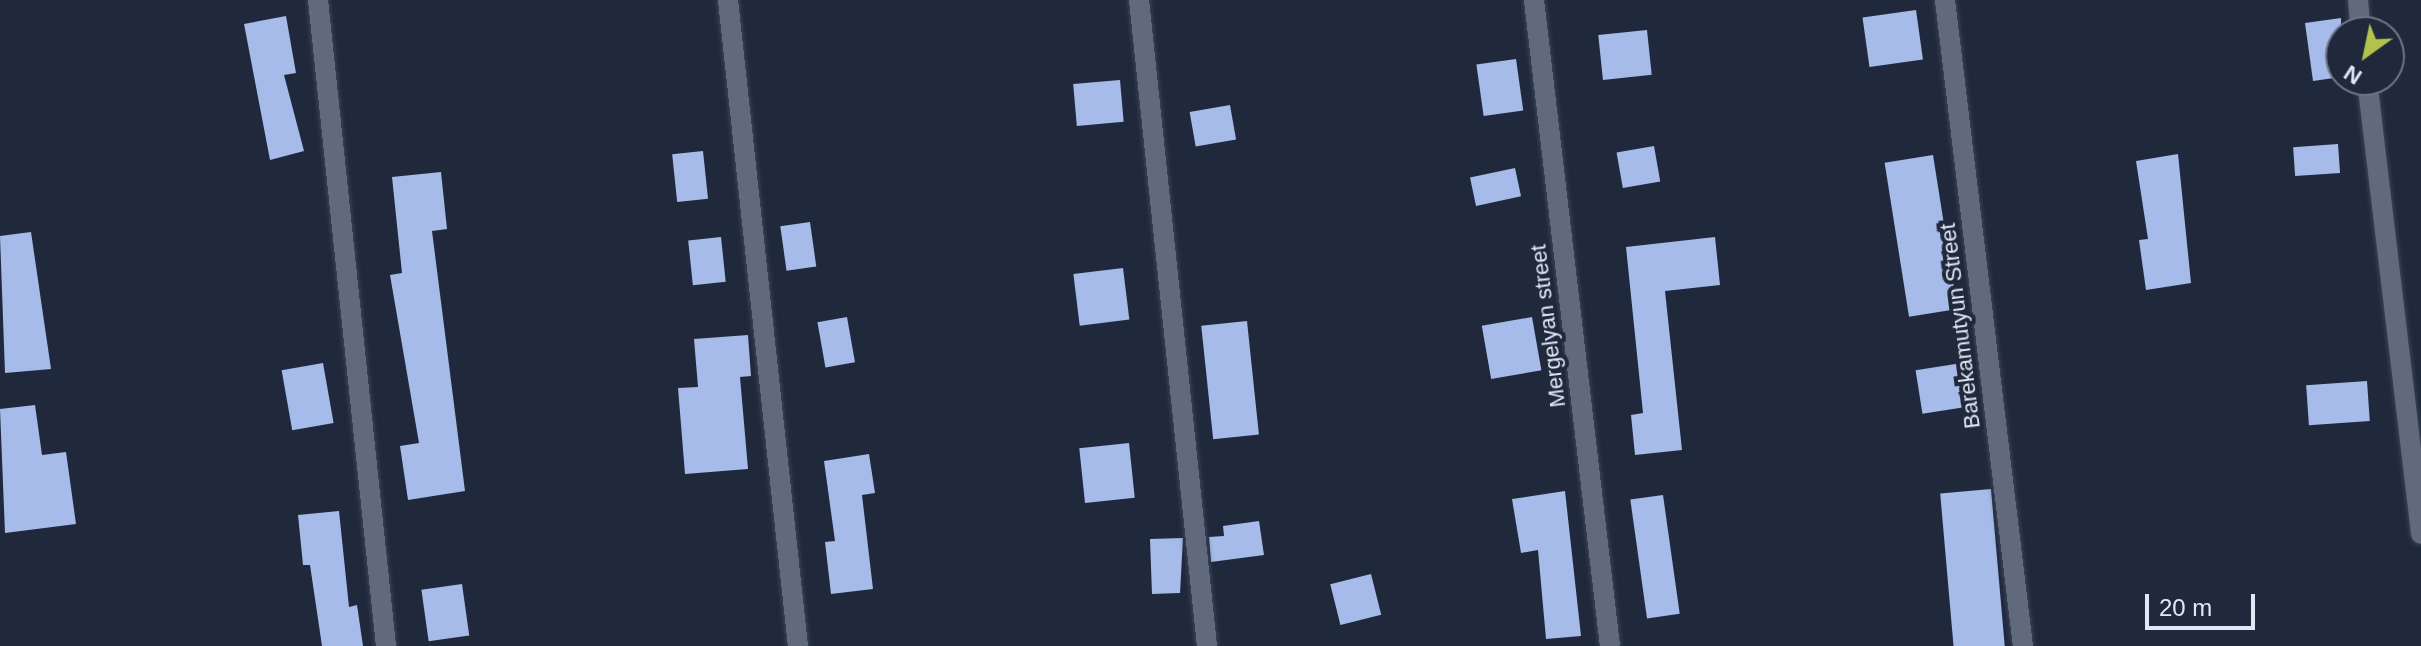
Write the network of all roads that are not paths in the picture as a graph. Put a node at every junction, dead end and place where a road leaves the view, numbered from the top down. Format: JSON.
{"nodes":[{"id":1,"x":318,"y":0,"type":"edge"},
{"id":2,"x":728,"y":0,"type":"edge"},
{"id":3,"x":1139,"y":0,"type":"edge"},
{"id":4,"x":1534,"y":0,"type":"edge"},
{"id":5,"x":1945,"y":0,"type":"edge"},
{"id":6,"x":2369,"y":96,"type":"edge"},
{"id":7,"x":2421,"y":534,"type":"edge"},
{"id":8,"x":386,"y":646,"type":"edge"},
{"id":9,"x":798,"y":646,"type":"edge"},
{"id":10,"x":1207,"y":646,"type":"edge"},
{"id":11,"x":1610,"y":646,"type":"edge"},
{"id":12,"x":2023,"y":646,"type":"edge"}],
"edges":[{"from":1,"to":8,"type":"street"},
{"from":2,"to":9,"type":"street"},
{"from":3,"to":10,"type":"street"},
{"from":4,"to":11,"type":"street","name":"Mergelyan street"},
{"from":5,"to":12,"type":"street","name":"Barekamutyun Street"},
{"from":6,"to":7,"type":"street"}]}
